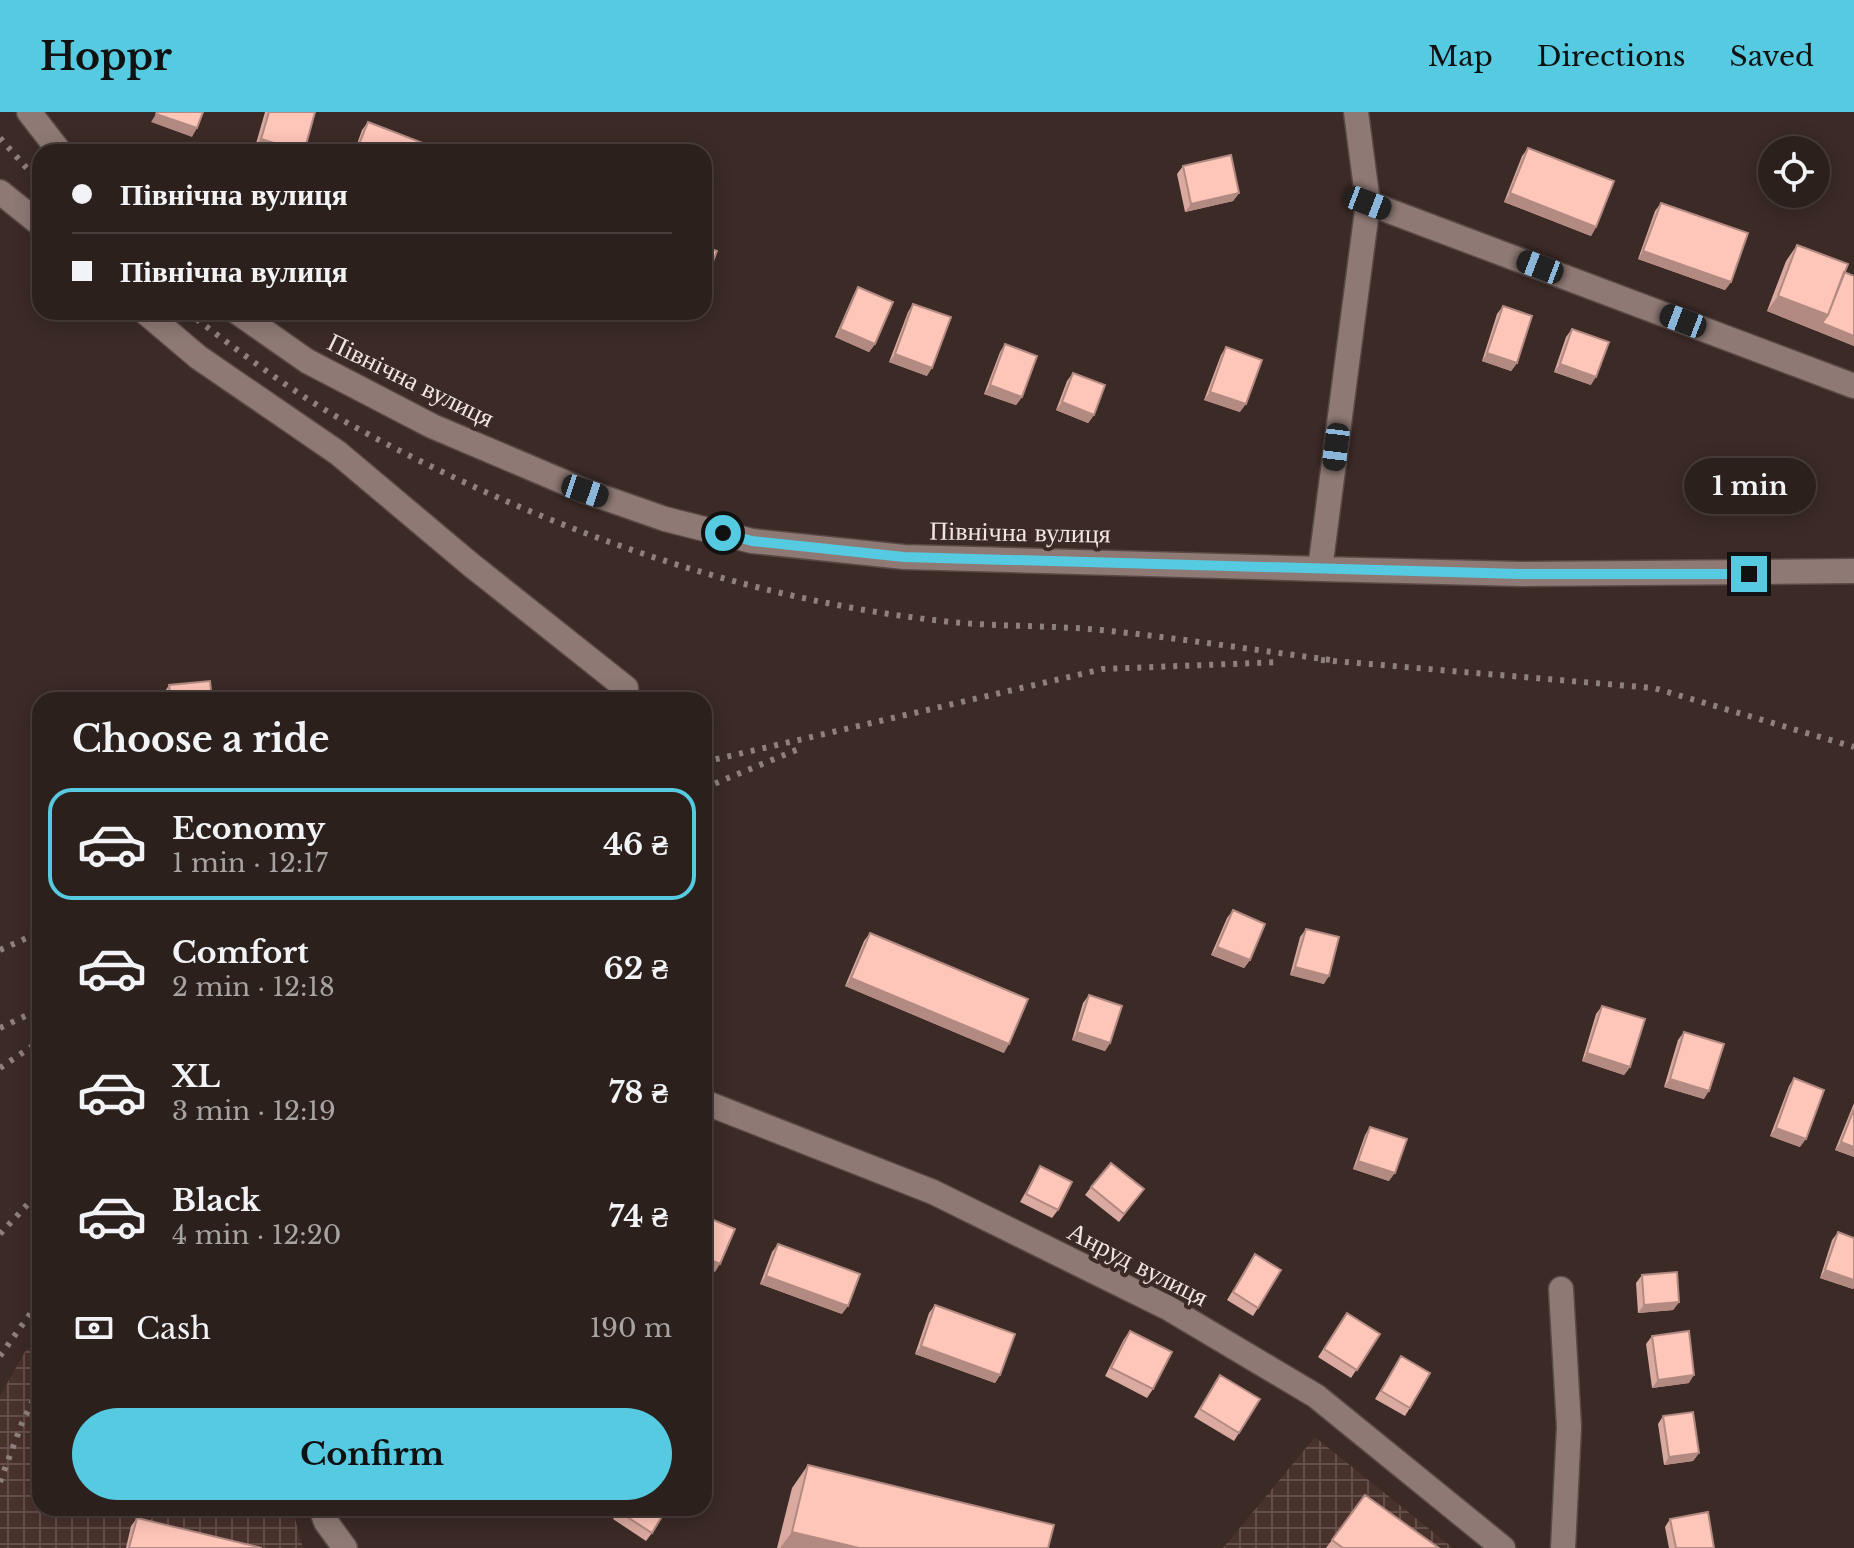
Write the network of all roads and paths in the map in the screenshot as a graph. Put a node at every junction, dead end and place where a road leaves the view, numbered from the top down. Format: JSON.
{"nodes":[{"id":1,"x":29,"y":112,"type":"edge"},
{"id":2,"x":1356,"y":112,"type":"edge"},
{"id":3,"x":54,"y":144,"type":"edge"},
{"id":4,"x":0,"y":192,"type":"edge"},
{"id":5,"x":1368,"y":203,"type":"junction"},
{"id":6,"x":32,"y":218,"type":"edge"},
{"id":7,"x":154,"y":320,"type":"edge"},
{"id":8,"x":248,"y":320,"type":"edge"},
{"id":9,"x":1854,"y":386,"type":"edge"},
{"id":10,"x":1320,"y":569,"type":"junction"},
{"id":11,"x":1854,"y":571,"type":"edge"},
{"id":12,"x":626,"y":688,"type":"dead end"},
{"id":13,"x":712,"y":1105,"type":"edge"},
{"id":14,"x":1561,"y":1289,"type":"dead end"},
{"id":15,"x":324,"y":1516,"type":"edge"},
{"id":16,"x":345,"y":1548,"type":"edge"},
{"id":17,"x":1503,"y":1548,"type":"edge"},
{"id":18,"x":1563,"y":1548,"type":"edge"}],
"edges":[{"from":1,"to":3,"type":"street"},
{"from":2,"to":5,"type":"street"},
{"from":4,"to":6,"type":"street"},
{"from":5,"to":9,"type":"street"},
{"from":5,"to":10,"type":"street"},
{"from":7,"to":12,"type":"street"},
{"from":8,"to":10,"type":"street","name":"Північна вулиця"},
{"from":10,"to":11,"type":"street","name":"Північна вулиця"},
{"from":13,"to":17,"type":"street","name":"Анруд вулиця"},
{"from":14,"to":18,"type":"street"},
{"from":15,"to":16,"type":"street"}]}
